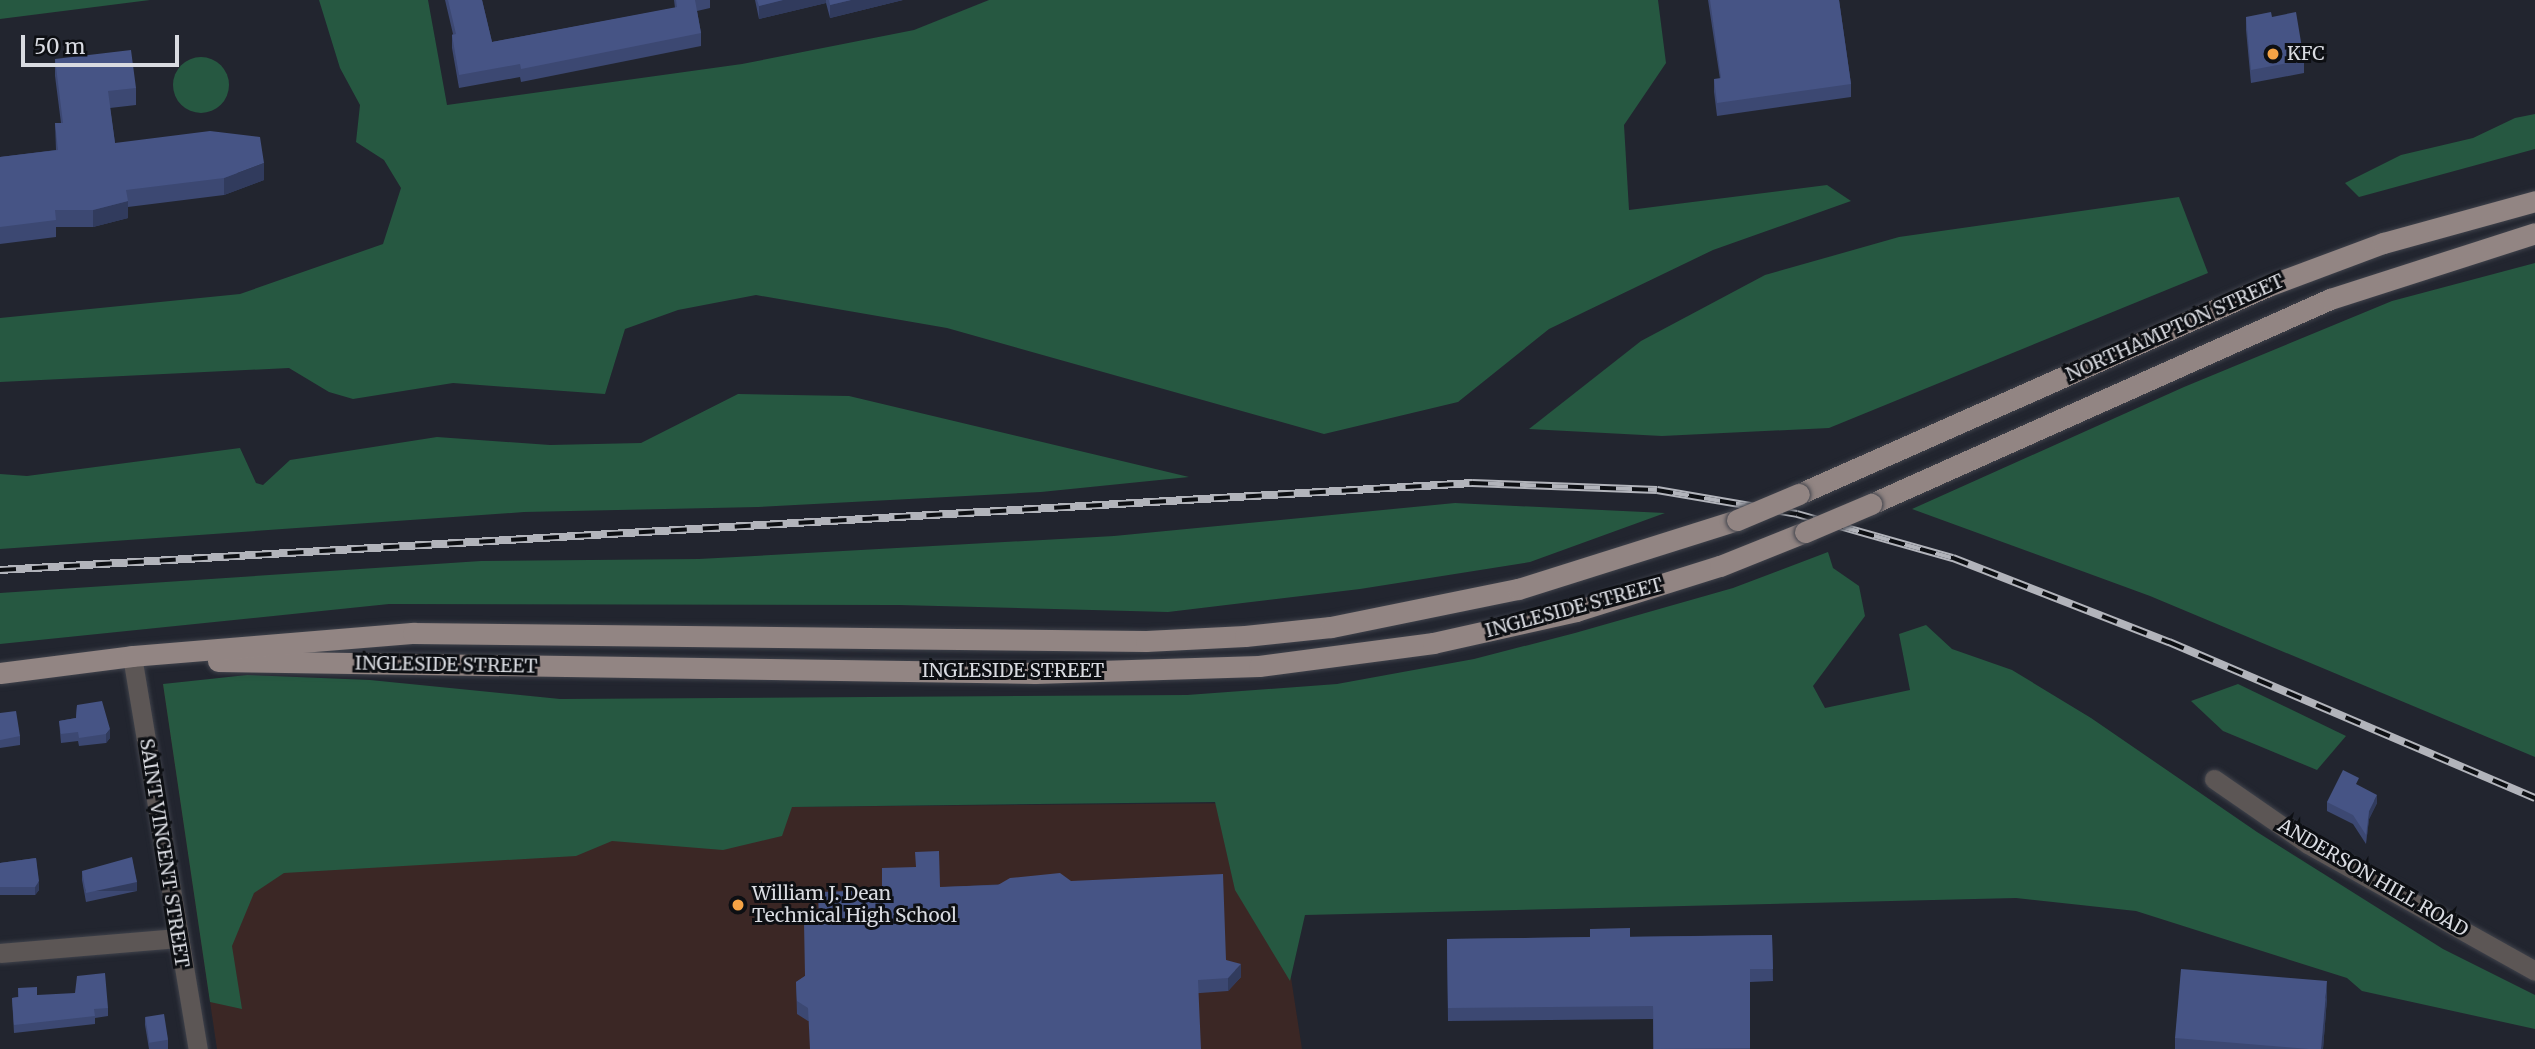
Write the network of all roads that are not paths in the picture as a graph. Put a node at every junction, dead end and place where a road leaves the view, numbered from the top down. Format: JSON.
{"nodes":[{"id":1,"x":2535,"y":201,"type":"edge"},
{"id":2,"x":2535,"y":233,"type":"edge"},
{"id":3,"x":1825,"y":483,"type":"joint"},
{"id":4,"x":1871,"y":504,"type":"joint"},
{"id":5,"x":132,"y":656,"type":"junction"},
{"id":6,"x":0,"y":673,"type":"edge"},
{"id":7,"x":2214,"y":779,"type":"dead end"},
{"id":8,"x":177,"y":938,"type":"junction"},
{"id":9,"x":0,"y":953,"type":"edge"},
{"id":10,"x":2535,"y":971,"type":"edge"},
{"id":11,"x":198,"y":1049,"type":"edge"}],
"edges":[{"from":1,"to":3,"type":"main road","name":"NORTHAMPTON STREET"},
{"from":2,"to":4,"type":"main road","name":"NORTHAMPTON STREET"},
{"from":3,"to":5,"type":"main road","name":"INGLESIDE STREET","bridge":true},
{"from":4,"to":5,"type":"main road","name":"INGLESIDE STREET","bridge":true},
{"from":5,"to":6,"type":"main road","name":"INGLESIDE STREET"},
{"from":5,"to":8,"type":"street","name":"SAINT VINCENT STREET"},
{"from":7,"to":10,"type":"street","name":"ANDERSON HILL ROAD"},
{"from":8,"to":9,"type":"street"},
{"from":8,"to":11,"type":"street","name":"SAINT VINCENT STREET"}]}
